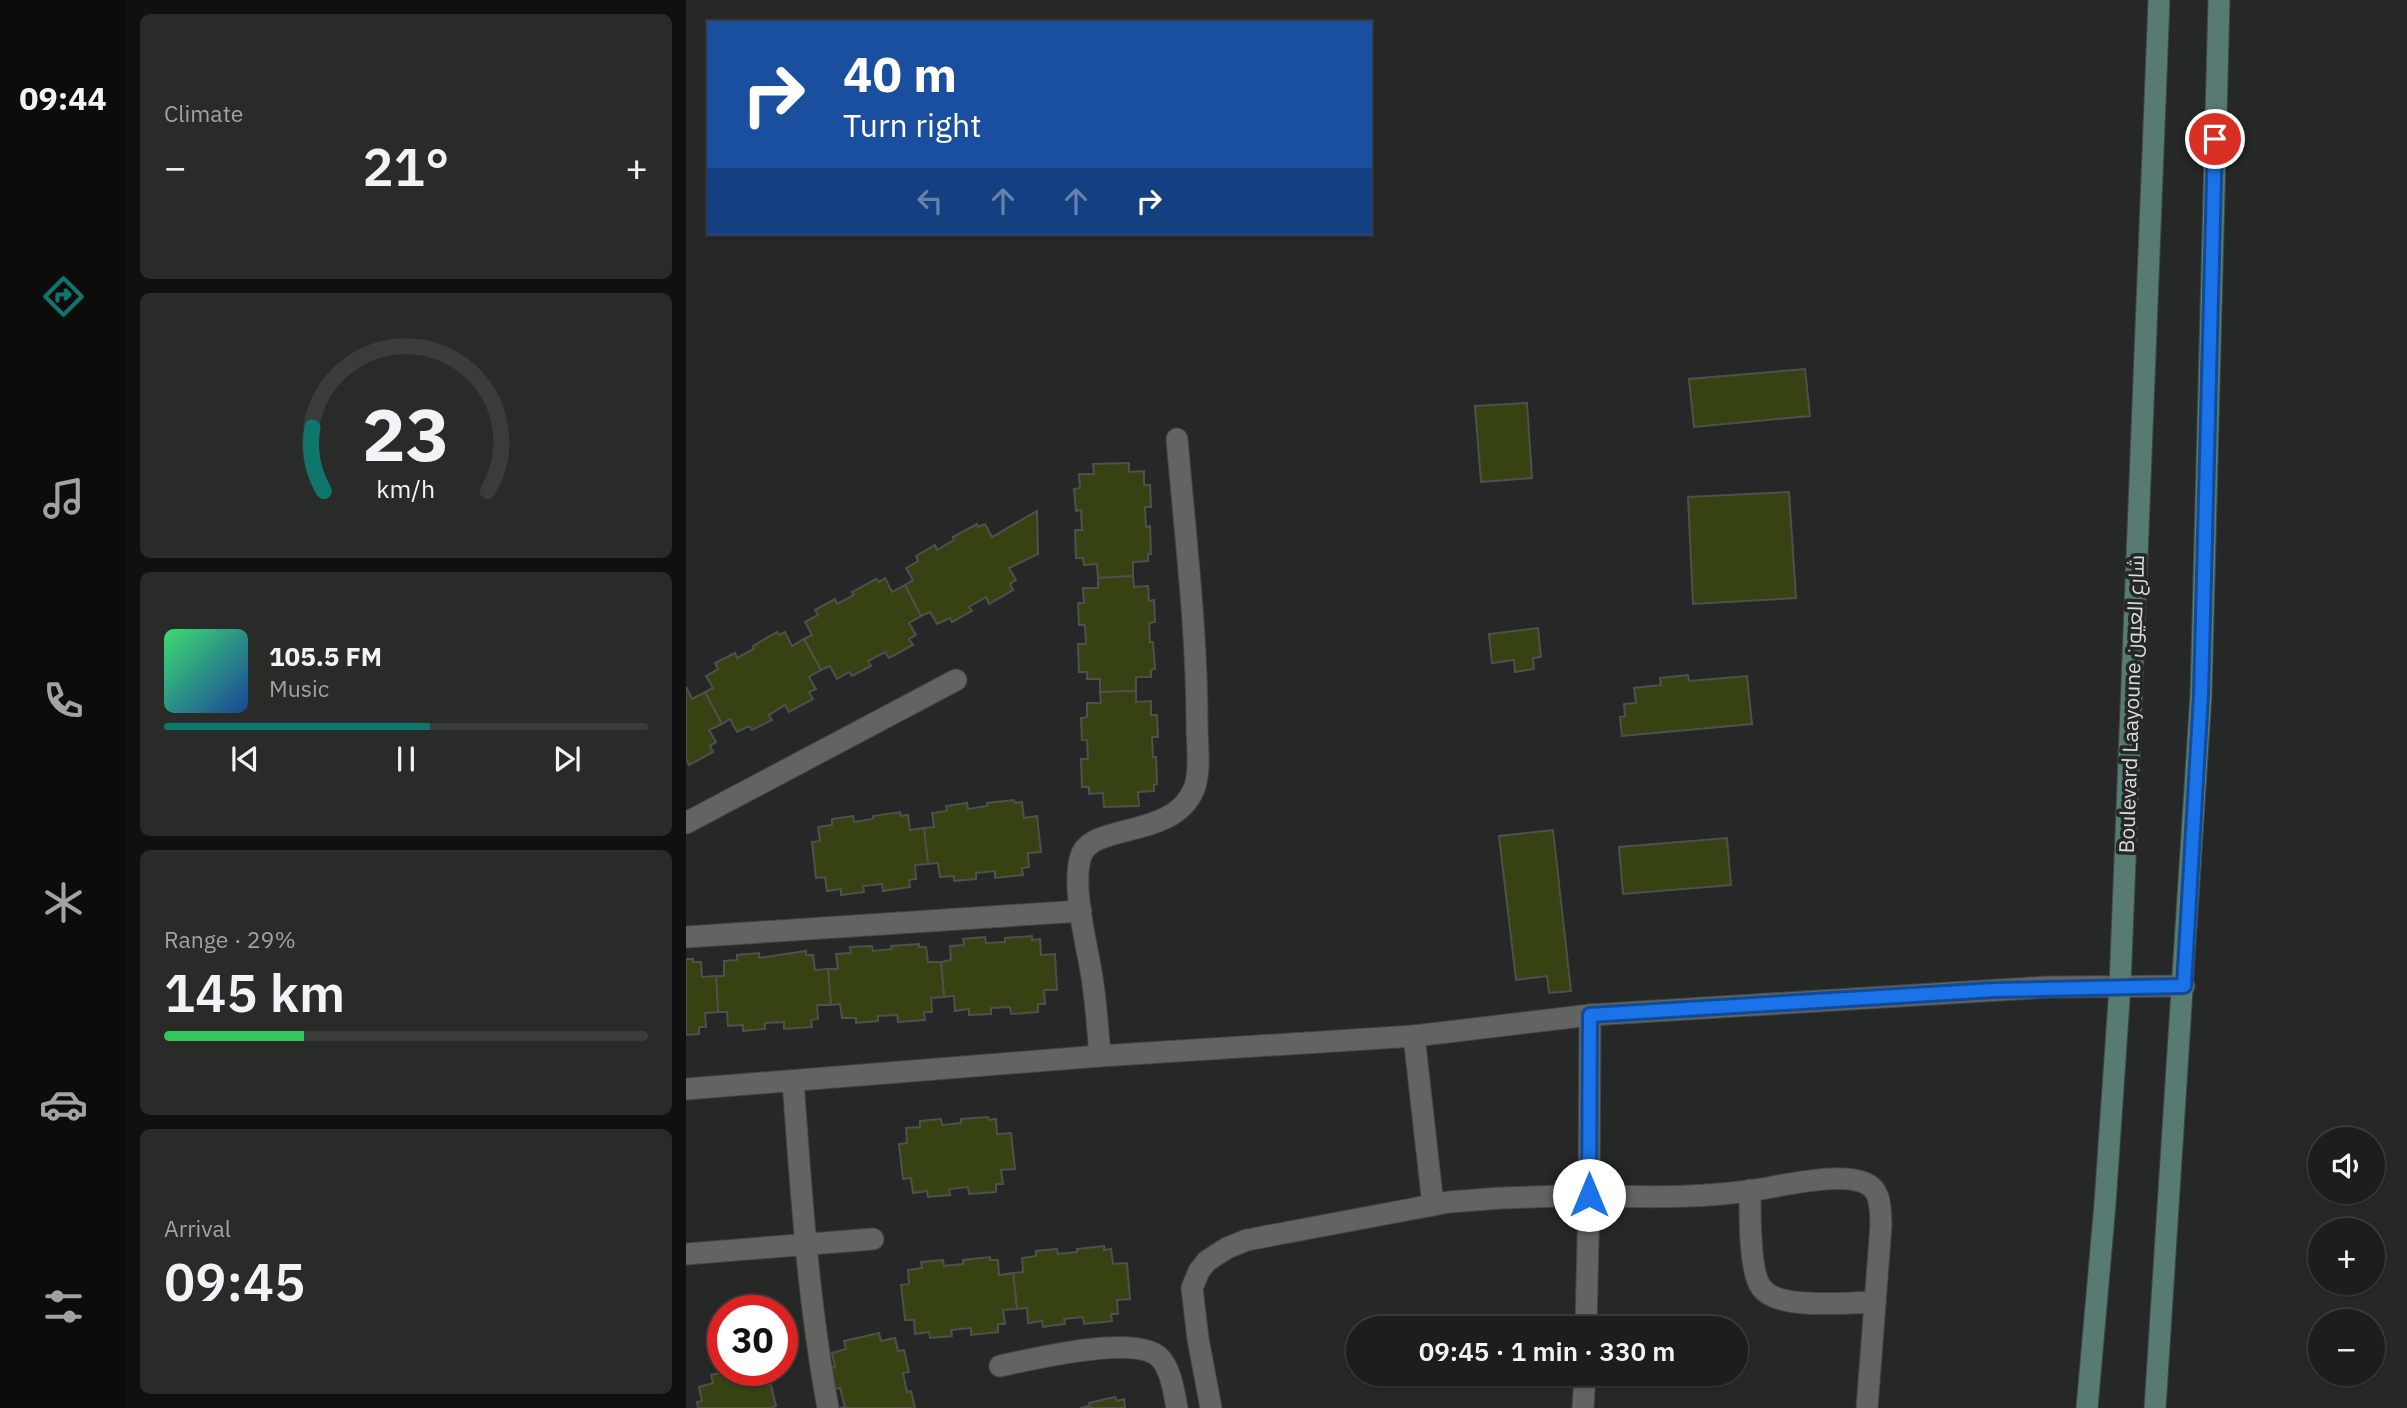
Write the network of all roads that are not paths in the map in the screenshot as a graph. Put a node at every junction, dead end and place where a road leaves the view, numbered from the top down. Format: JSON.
{"nodes":[{"id":1,"x":2159,"y":0,"type":"edge"},
{"id":2,"x":2219,"y":0,"type":"edge"},
{"id":3,"x":1177,"y":439,"type":"dead end"},
{"id":4,"x":956,"y":680,"type":"dead end"},
{"id":5,"x":686,"y":822,"type":"edge"},
{"id":6,"x":1081,"y":911,"type":"junction"},
{"id":7,"x":686,"y":937,"type":"edge"},
{"id":8,"x":2120,"y":986,"type":"junction"},
{"id":9,"x":2184,"y":986,"type":"junction"},
{"id":10,"x":1590,"y":1015,"type":"junction"},
{"id":11,"x":1414,"y":1036,"type":"junction"},
{"id":12,"x":1100,"y":1056,"type":"junction"},
{"id":13,"x":793,"y":1081,"type":"junction"},
{"id":14,"x":686,"y":1089,"type":"edge"},
{"id":15,"x":1750,"y":1191,"type":"junction"},
{"id":16,"x":1589,"y":1195,"type":"junction"},
{"id":17,"x":1433,"y":1205,"type":"junction"},
{"id":18,"x":873,"y":1239,"type":"dead end"},
{"id":19,"x":805,"y":1245,"type":"junction"},
{"id":20,"x":686,"y":1254,"type":"edge"},
{"id":21,"x":1875,"y":1301,"type":"junction"},
{"id":22,"x":1586,"y":1316,"type":"edge"},
{"id":23,"x":1000,"y":1366,"type":"dead end"},
{"id":24,"x":1584,"y":1386,"type":"edge"},
{"id":25,"x":828,"y":1408,"type":"edge"},
{"id":26,"x":1177,"y":1408,"type":"edge"},
{"id":27,"x":1211,"y":1408,"type":"edge"},
{"id":28,"x":1583,"y":1408,"type":"edge"},
{"id":29,"x":1867,"y":1408,"type":"edge"},
{"id":30,"x":2087,"y":1408,"type":"edge"},
{"id":31,"x":2155,"y":1408,"type":"edge"}],
"edges":[{"from":1,"to":8,"type":"street","name":"Boulevard Laayoune شارع العيون"},
{"from":2,"to":9,"type":"street"},
{"from":3,"to":6,"type":"street"},
{"from":4,"to":5,"type":"street"},
{"from":6,"to":7,"type":"street"},
{"from":6,"to":12,"type":"street"},
{"from":8,"to":9,"type":"street"},
{"from":8,"to":10,"type":"street"},
{"from":8,"to":30,"type":"street","name":"Boulevard Laayoune شارع العيون"},
{"from":9,"to":31,"type":"street"},
{"from":10,"to":11,"type":"street"},
{"from":10,"to":16,"type":"street"},
{"from":11,"to":12,"type":"street"},
{"from":11,"to":17,"type":"street"},
{"from":12,"to":13,"type":"street"},
{"from":13,"to":14,"type":"street"},
{"from":13,"to":19,"type":"street"},
{"from":15,"to":16,"type":"street"},
{"from":15,"to":21,"type":"street"},
{"from":15,"to":21,"type":"street"},
{"from":16,"to":17,"type":"street"},
{"from":16,"to":22,"type":"street"},
{"from":17,"to":27,"type":"street"},
{"from":18,"to":19,"type":"street"},
{"from":19,"to":20,"type":"street"},
{"from":19,"to":25,"type":"street"},
{"from":21,"to":29,"type":"street"},
{"from":23,"to":26,"type":"street"},
{"from":24,"to":28,"type":"street"}]}
